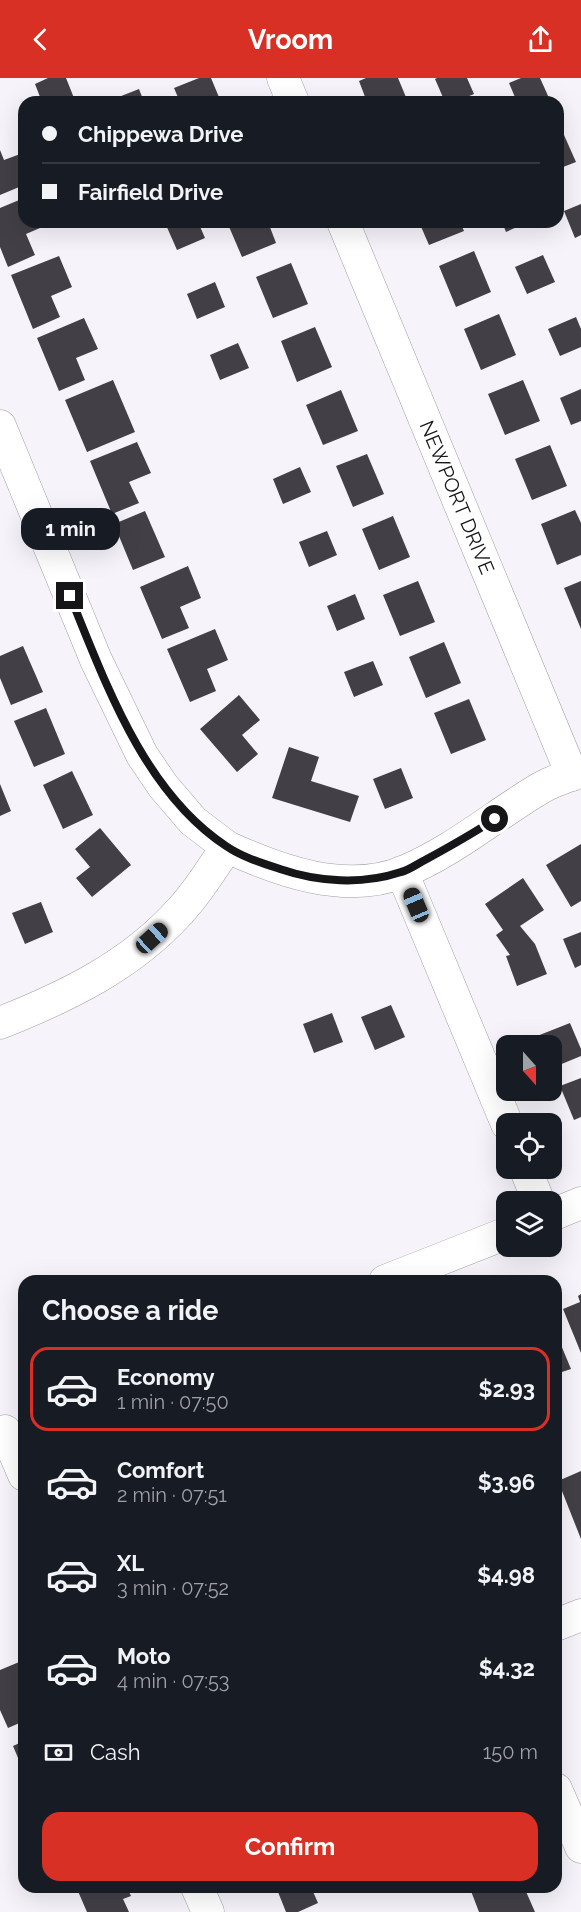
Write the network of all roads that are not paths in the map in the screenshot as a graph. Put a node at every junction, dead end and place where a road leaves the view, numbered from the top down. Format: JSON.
{"nodes":[{"id":1,"x":283,"y":78,"type":"edge"},
{"id":2,"x":290,"y":96,"type":"edge"},
{"id":3,"x":346,"y":228,"type":"edge"},
{"id":4,"x":0,"y":426,"type":"edge"},
{"id":5,"x":577,"y":773,"type":"edge"},
{"id":6,"x":227,"y":847,"type":"junction"},
{"id":7,"x":402,"y":872,"type":"junction"},
{"id":8,"x":0,"y":1023,"type":"edge"},
{"id":9,"x":502,"y":1113,"type":"edge"},
{"id":10,"x":581,"y":1203,"type":"edge"},
{"id":11,"x":562,"y":1211,"type":"edge"},
{"id":12,"x":496,"y":1237,"type":"edge"},
{"id":13,"x":400,"y":1275,"type":"edge"},
{"id":14,"x":10,"y":1429,"type":"edge"},
{"id":15,"x":18,"y":1455,"type":"edge"},
{"id":16,"x":581,"y":1615,"type":"edge"},
{"id":17,"x":562,"y":1623,"type":"edge"},
{"id":18,"x":562,"y":1803,"type":"edge"},
{"id":19,"x":581,"y":1847,"type":"edge"},
{"id":20,"x":200,"y":1893,"type":"edge"},
{"id":21,"x":208,"y":1912,"type":"edge"}],
"edges":[{"from":1,"to":2,"type":"street"},
{"from":3,"to":5,"type":"street","name":"NEWPORT DRIVE"},
{"from":4,"to":6,"type":"street"},
{"from":5,"to":7,"type":"street"},
{"from":6,"to":7,"type":"street"},
{"from":6,"to":8,"type":"street"},
{"from":7,"to":9,"type":"street"},
{"from":10,"to":11,"type":"street"},
{"from":12,"to":13,"type":"street"},
{"from":14,"to":15,"type":"street"},
{"from":16,"to":17,"type":"street"},
{"from":18,"to":19,"type":"street"},
{"from":20,"to":21,"type":"street"}]}
